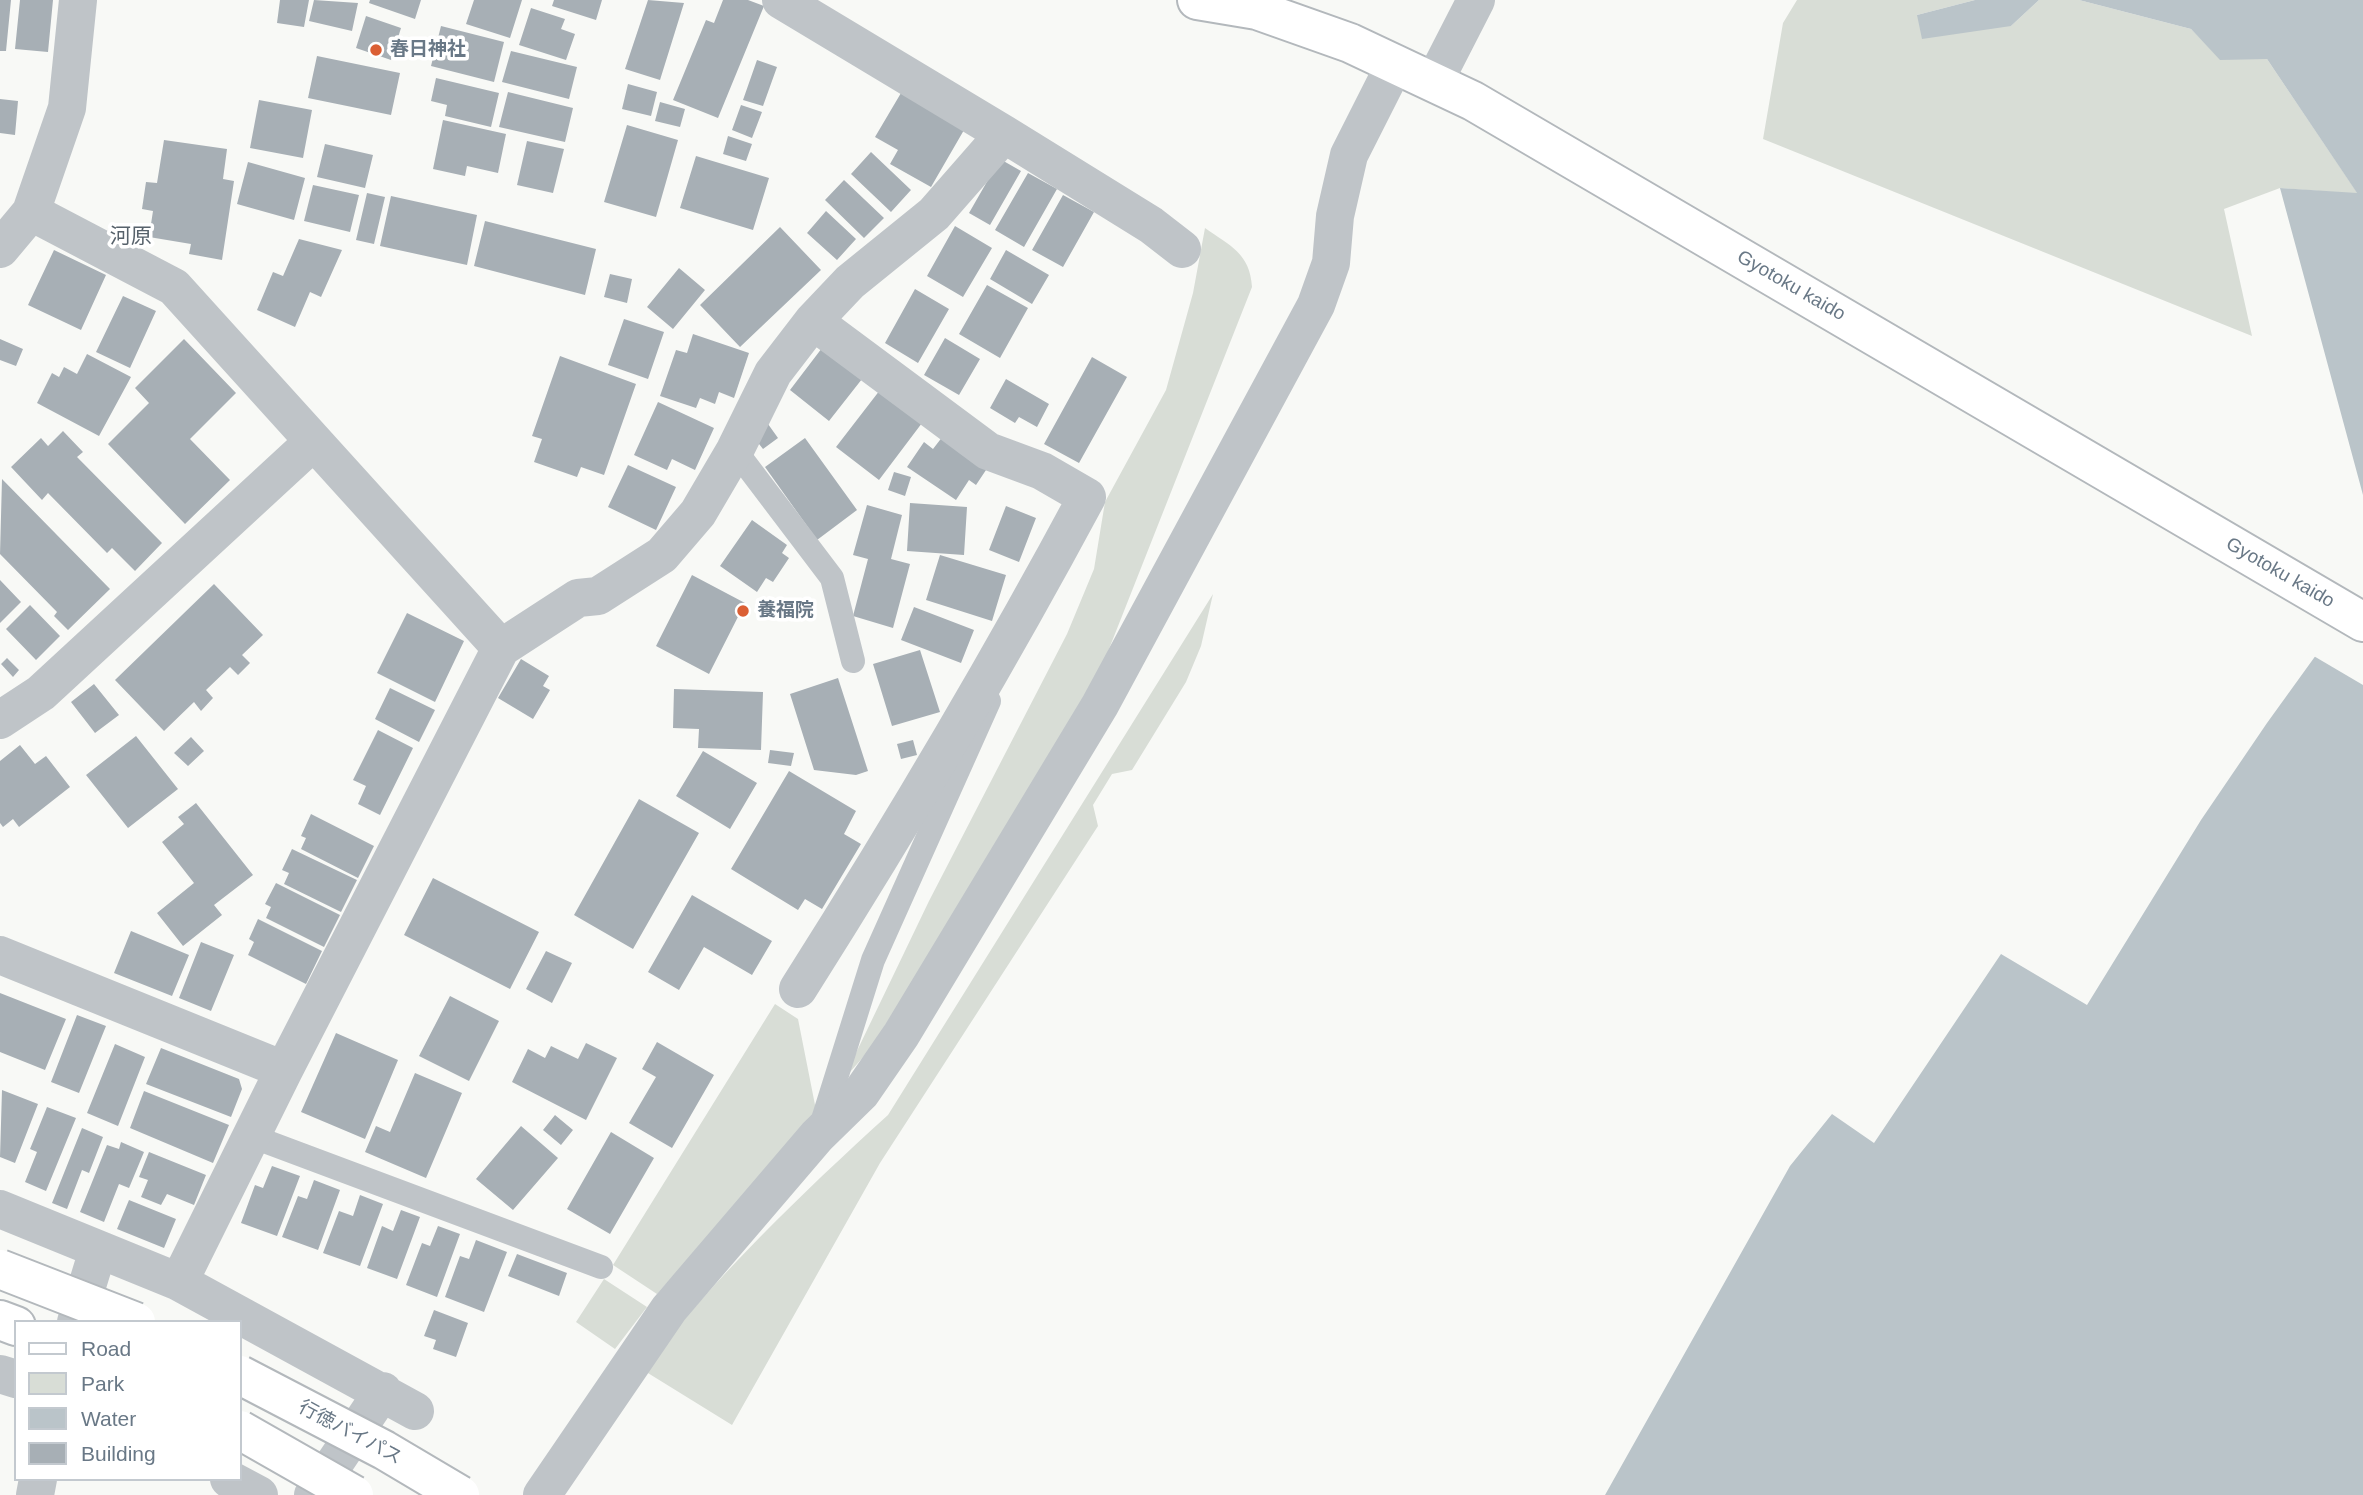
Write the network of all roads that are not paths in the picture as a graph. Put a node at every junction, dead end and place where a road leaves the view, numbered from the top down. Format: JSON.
{"nodes":[{"id":1,"x":78,"y":0,"type":"edge"},
{"id":2,"x":780,"y":0,"type":"edge"},
{"id":3,"x":1197,"y":0,"type":"edge"},
{"id":4,"x":1476,"y":0,"type":"edge"},
{"id":5,"x":1395,"y":64,"type":"junction"},
{"id":6,"x":1434,"y":82,"type":"junction"},
{"id":7,"x":1004,"y":134,"type":"junction"},
{"id":8,"x":31,"y":212,"type":"junction"},
{"id":9,"x":0,"y":249,"type":"edge"},
{"id":10,"x":1182,"y":249,"type":"dead end"},
{"id":11,"x":813,"y":321,"type":"junction"},
{"id":12,"x":313,"y":442,"type":"junction"},
{"id":13,"x":735,"y":450,"type":"junction"},
{"id":14,"x":2363,"y":622,"type":"edge"},
{"id":15,"x":1006,"y":646,"type":"junction"},
{"id":16,"x":501,"y":648,"type":"junction"},
{"id":17,"x":853,"y":661,"type":"dead end"},
{"id":18,"x":0,"y":720,"type":"edge"},
{"id":19,"x":0,"y":955,"type":"edge"},
{"id":20,"x":798,"y":989,"type":"dead end"},
{"id":21,"x":284,"y":1070,"type":"junction"},
{"id":22,"x":251,"y":1136,"type":"junction"},
{"id":23,"x":817,"y":1136,"type":"junction"},
{"id":24,"x":0,"y":1209,"type":"edge"},
{"id":25,"x":98,"y":1250,"type":"junction"},
{"id":26,"x":601,"y":1267,"type":"dead end"},
{"id":27,"x":0,"y":1269,"type":"edge"},
{"id":28,"x":179,"y":1282,"type":"junction"},
{"id":29,"x":77,"y":1320,"type":"edge"},
{"id":30,"x":131,"y":1320,"type":"edge"},
{"id":31,"x":242,"y":1376,"type":"edge"},
{"id":32,"x":383,"y":1391,"type":"junction"},
{"id":33,"x":415,"y":1411,"type":"dead end"},
{"id":34,"x":242,"y":1431,"type":"edge"},
{"id":35,"x":233,"y":1481,"type":"edge"},
{"id":36,"x":259,"y":1495,"type":"edge"},
{"id":37,"x":313,"y":1495,"type":"edge"},
{"id":38,"x":354,"y":1495,"type":"edge"},
{"id":39,"x":460,"y":1495,"type":"edge"},
{"id":40,"x":542,"y":1495,"type":"edge"}],
"edges":[{"from":1,"to":8,"type":"street"},
{"from":2,"to":7,"type":"street"},
{"from":3,"to":5,"type":"main road","name":"Gyotoku kaido"},
{"from":4,"to":6,"type":"street"},
{"from":5,"to":6,"type":"main road","name":"Gyotoku kaido"},
{"from":5,"to":23,"type":"street"},
{"from":6,"to":14,"type":"main road","name":"Gyotoku kaido"},
{"from":7,"to":10,"type":"street"},
{"from":7,"to":11,"type":"street"},
{"from":8,"to":9,"type":"street"},
{"from":8,"to":12,"type":"street"},
{"from":11,"to":13,"type":"street"},
{"from":11,"to":15,"type":"street"},
{"from":12,"to":16,"type":"street"},
{"from":12,"to":18,"type":"street"},
{"from":13,"to":16,"type":"street"},
{"from":13,"to":17,"type":"lane"},
{"from":15,"to":20,"type":"street"},
{"from":15,"to":23,"type":"lane"},
{"from":16,"to":21,"type":"street"},
{"from":19,"to":21,"type":"street"},
{"from":21,"to":22,"type":"street"},
{"from":22,"to":26,"type":"lane"},
{"from":22,"to":28,"type":"street"},
{"from":23,"to":40,"type":"street"},
{"from":24,"to":25,"type":"street"},
{"from":25,"to":28,"type":"street"},
{"from":25,"to":29,"type":"street"},
{"from":27,"to":30,"type":"main road","bridge":true},
{"from":28,"to":32,"type":"street"},
{"from":31,"to":39,"type":"main road","name":"行徳バイパス","bridge":true},
{"from":32,"to":33,"type":"street"},
{"from":32,"to":37,"type":"street"},
{"from":34,"to":38,"type":"main road","bridge":true},
{"from":35,"to":36,"type":"street"}]}
